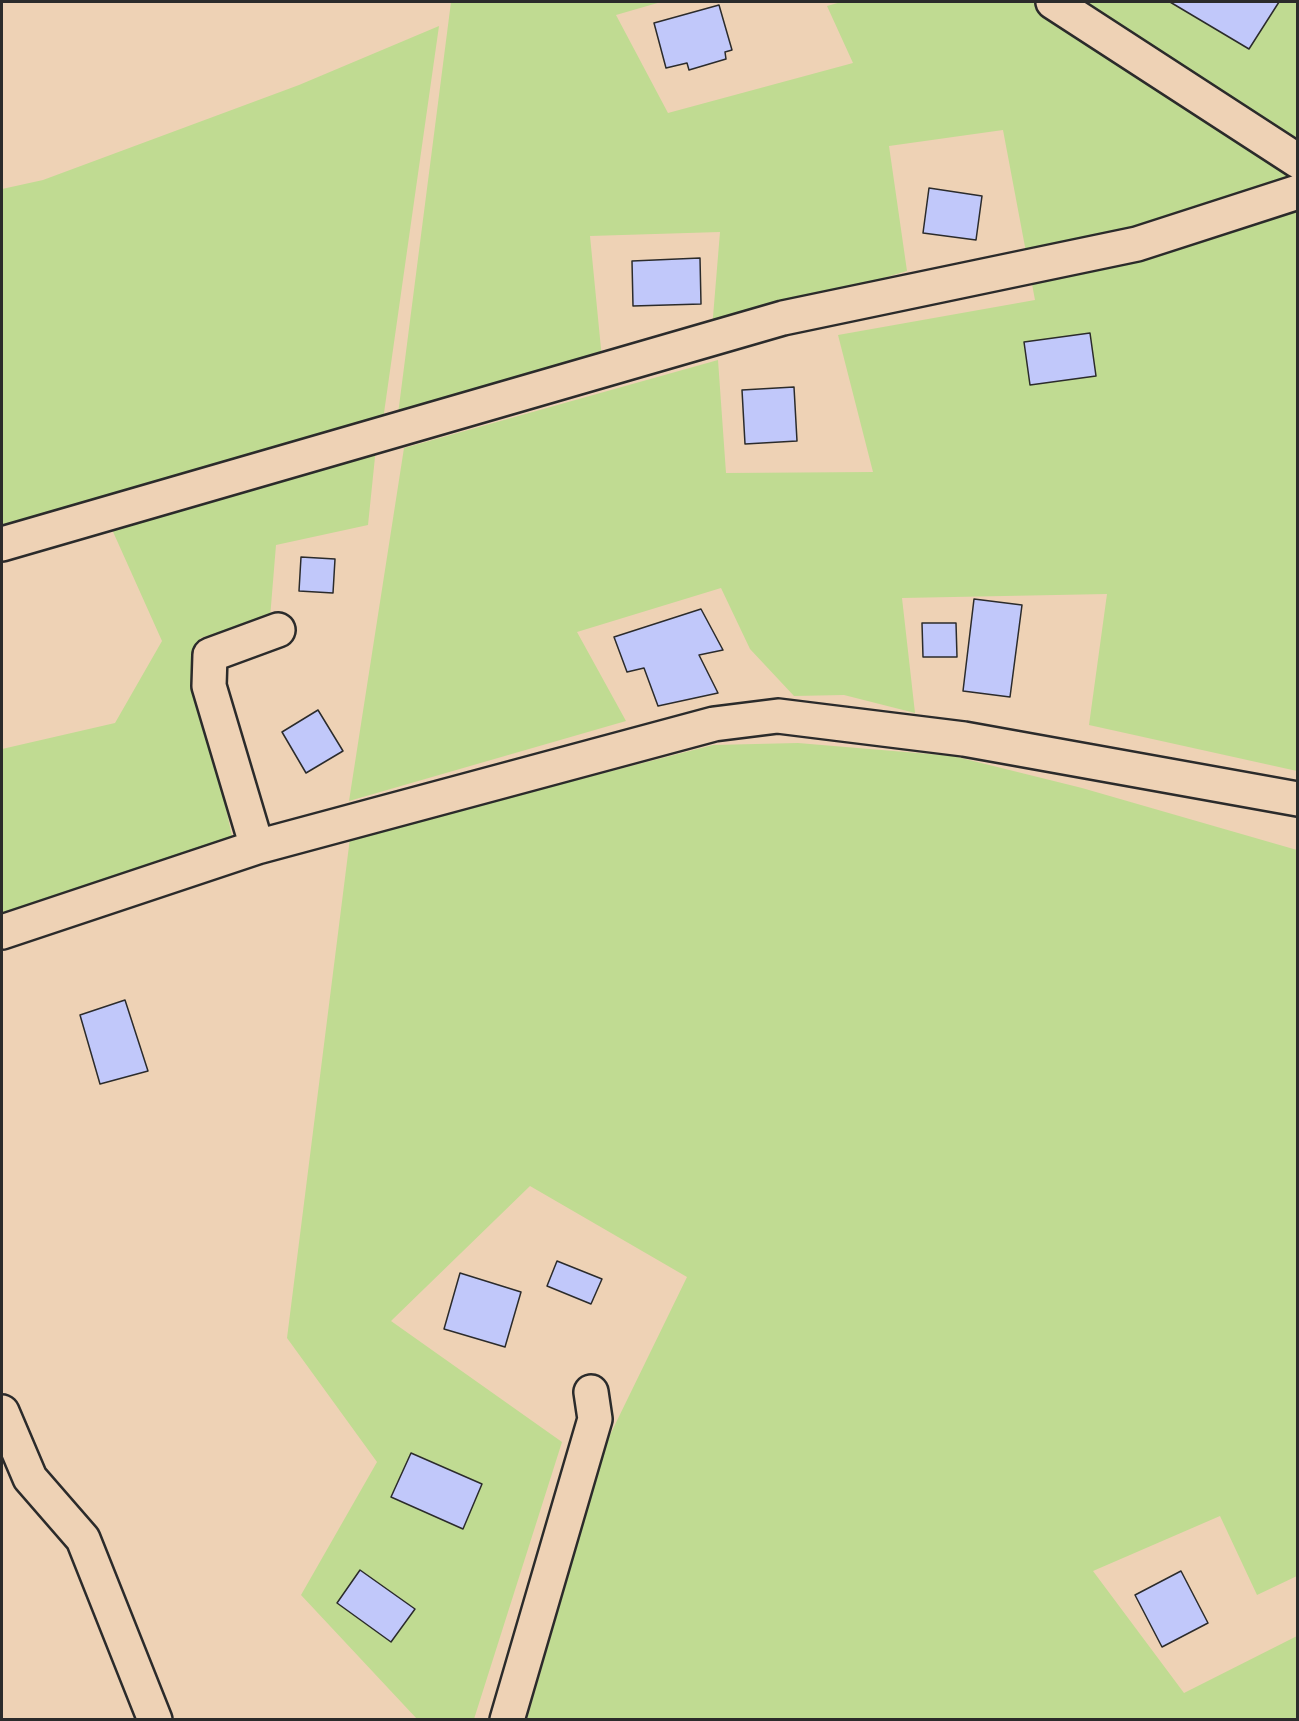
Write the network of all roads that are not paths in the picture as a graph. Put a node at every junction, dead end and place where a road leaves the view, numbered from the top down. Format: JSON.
{"nodes":[{"id":1,"x":1053,"y":2,"type":"edge"},
{"id":2,"x":1298,"y":161,"type":"edge"},
{"id":3,"x":1298,"y":192,"type":"edge"},
{"id":4,"x":2,"y":544,"type":"edge"},
{"id":5,"x":278,"y":630,"type":"dead end"},
{"id":6,"x":1298,"y":799,"type":"edge"},
{"id":7,"x":257,"y":847,"type":"junction"},
{"id":8,"x":2,"y":932,"type":"edge"},
{"id":9,"x":591,"y":1392,"type":"dead end"},
{"id":10,"x":2,"y":1412,"type":"edge"},
{"id":11,"x":154,"y":1719,"type":"edge"},
{"id":12,"x":507,"y":1719,"type":"edge"}],
"edges":[{"from":1,"to":2,"type":"street"},
{"from":3,"to":4,"type":"street"},
{"from":5,"to":7,"type":"street"},
{"from":6,"to":7,"type":"street"},
{"from":7,"to":8,"type":"street"},
{"from":9,"to":12,"type":"street"},
{"from":10,"to":11,"type":"street"}]}
